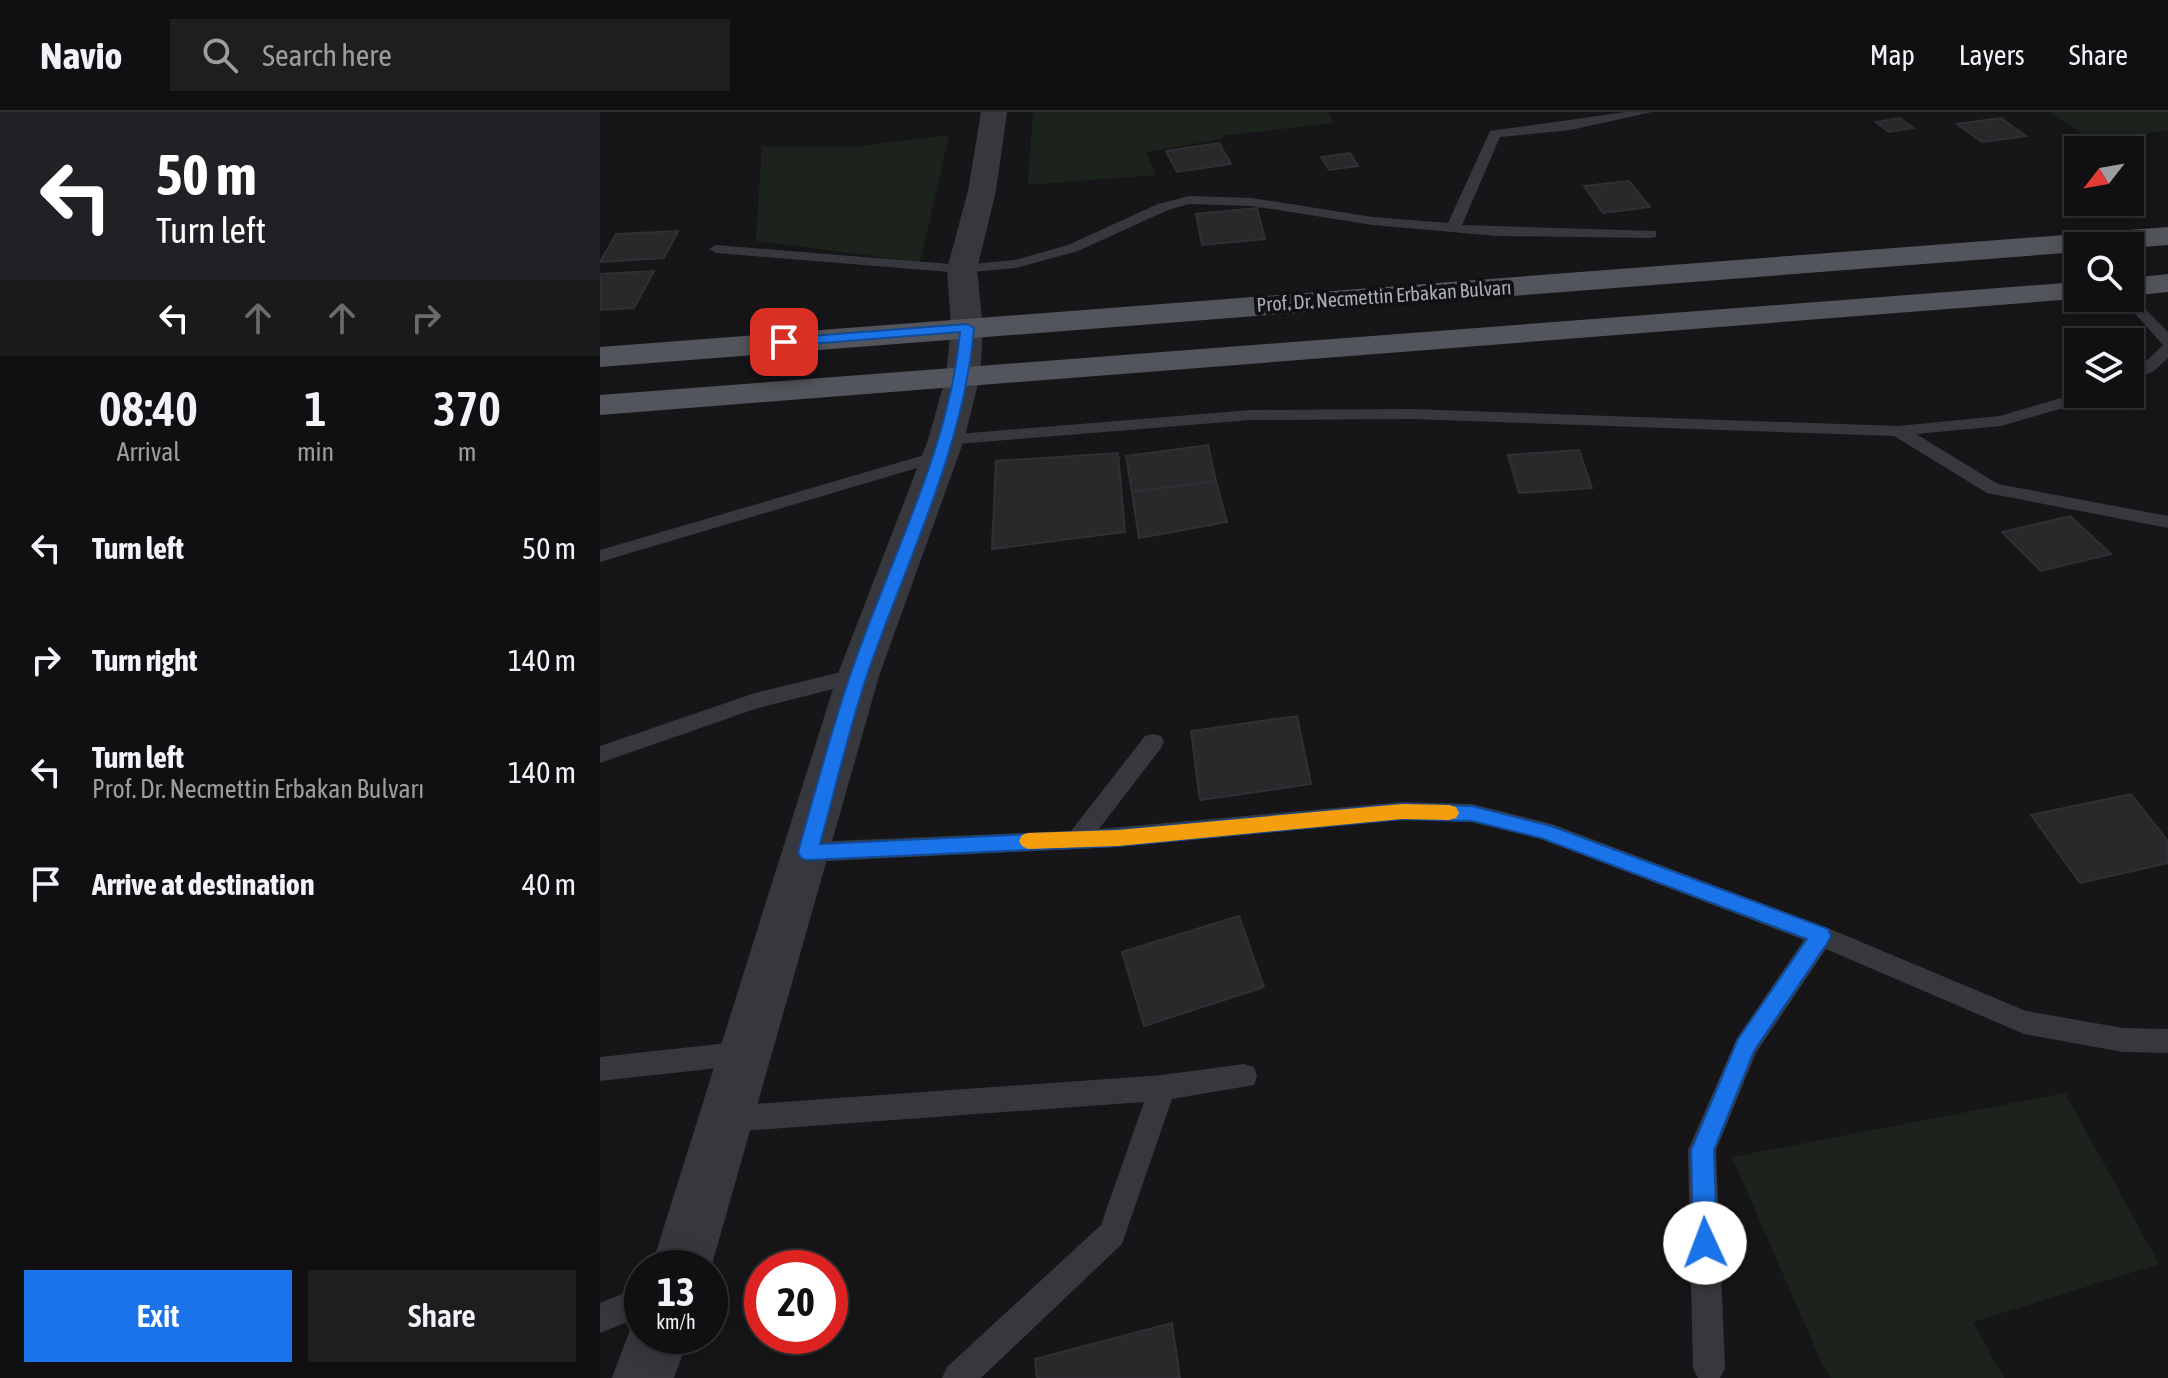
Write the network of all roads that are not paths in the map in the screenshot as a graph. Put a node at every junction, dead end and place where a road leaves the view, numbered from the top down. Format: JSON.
{"nodes":[{"id":1,"x":994,"y":112,"type":"edge"},
{"id":2,"x":1646,"y":112,"type":"edge"},
{"id":3,"x":1453,"y":228,"type":"junction"},
{"id":4,"x":1651,"y":234,"type":"dead end"},
{"id":5,"x":2168,"y":236,"type":"edge"},
{"id":6,"x":716,"y":249,"type":"dead end"},
{"id":7,"x":962,"y":269,"type":"junction"},
{"id":8,"x":2168,"y":283,"type":"edge"},
{"id":9,"x":2144,"y":286,"type":"edge"},
{"id":10,"x":2064,"y":292,"type":"edge"},
{"id":11,"x":2141,"y":312,"type":"edge"},
{"id":12,"x":967,"y":328,"type":"junction"},
{"id":13,"x":2168,"y":342,"type":"edge"},
{"id":14,"x":2168,"y":349,"type":"edge"},
{"id":15,"x":600,"y":357,"type":"edge"},
{"id":16,"x":2144,"y":370,"type":"edge"},
{"id":17,"x":963,"y":376,"type":"junction"},
{"id":18,"x":2064,"y":402,"type":"edge"},
{"id":19,"x":600,"y":405,"type":"edge"},
{"id":20,"x":1898,"y":431,"type":"junction"},
{"id":21,"x":942,"y":448,"type":"junction"},
{"id":22,"x":2168,"y":522,"type":"edge"},
{"id":23,"x":600,"y":556,"type":"edge"},
{"id":24,"x":858,"y":676,"type":"junction"},
{"id":25,"x":1153,"y":742,"type":"dead end"},
{"id":26,"x":600,"y":755,"type":"edge"},
{"id":27,"x":1079,"y":838,"type":"junction"},
{"id":28,"x":807,"y":852,"type":"junction"},
{"id":29,"x":1821,"y":936,"type":"junction"},
{"id":30,"x":2168,"y":1041,"type":"edge"},
{"id":31,"x":747,"y":1053,"type":"junction"},
{"id":32,"x":600,"y":1069,"type":"edge"},
{"id":33,"x":1244,"y":1076,"type":"dead end"},
{"id":34,"x":1162,"y":1088,"type":"junction"},
{"id":35,"x":726,"y":1119,"type":"junction"},
{"id":36,"x":686,"y":1250,"type":"edge"},
{"id":37,"x":624,"y":1308,"type":"edge"},
{"id":38,"x":600,"y":1318,"type":"edge"},
{"id":39,"x":652,"y":1354,"type":"edge"},
{"id":40,"x":1709,"y":1368,"type":"dead end"},
{"id":41,"x":643,"y":1378,"type":"edge"},
{"id":42,"x":958,"y":1378,"type":"edge"}],
"edges":[{"from":1,"to":7,"type":"street"},
{"from":2,"to":3,"type":"lane"},
{"from":3,"to":4,"type":"lane"},
{"from":3,"to":7,"type":"lane"},
{"from":5,"to":12,"type":"main road","name":"Prof. Dr. Necmettin Erbakan Bulvarı"},
{"from":6,"to":7,"type":"lane"},
{"from":7,"to":12,"type":"street"},
{"from":8,"to":9,"type":"main road"},
{"from":10,"to":17,"type":"main road","name":"Prof. Dr. Necmettin Erbakan Bulvarı"},
{"from":11,"to":13,"type":"lane"},
{"from":12,"to":15,"type":"main road","name":"Prof. Dr. Necmettin Erbakan Bulvarı"},
{"from":12,"to":17,"type":"street"},
{"from":14,"to":16,"type":"lane"},
{"from":17,"to":19,"type":"main road","name":"Prof. Dr. Necmettin Erbakan Bulvarı"},
{"from":17,"to":21,"type":"street"},
{"from":18,"to":20,"type":"lane"},
{"from":20,"to":21,"type":"lane"},
{"from":20,"to":22,"type":"lane"},
{"from":21,"to":23,"type":"lane"},
{"from":21,"to":24,"type":"street"},
{"from":24,"to":26,"type":"lane"},
{"from":24,"to":28,"type":"street"},
{"from":25,"to":27,"type":"lane"},
{"from":27,"to":28,"type":"lane"},
{"from":27,"to":29,"type":"lane"},
{"from":28,"to":31,"type":"street"},
{"from":29,"to":30,"type":"lane"},
{"from":29,"to":40,"type":"lane"},
{"from":31,"to":32,"type":"lane"},
{"from":31,"to":35,"type":"street"},
{"from":33,"to":34,"type":"lane"},
{"from":34,"to":35,"type":"lane"},
{"from":34,"to":42,"type":"lane"},
{"from":35,"to":36,"type":"street"},
{"from":37,"to":38,"type":"lane"},
{"from":39,"to":41,"type":"street"}]}
